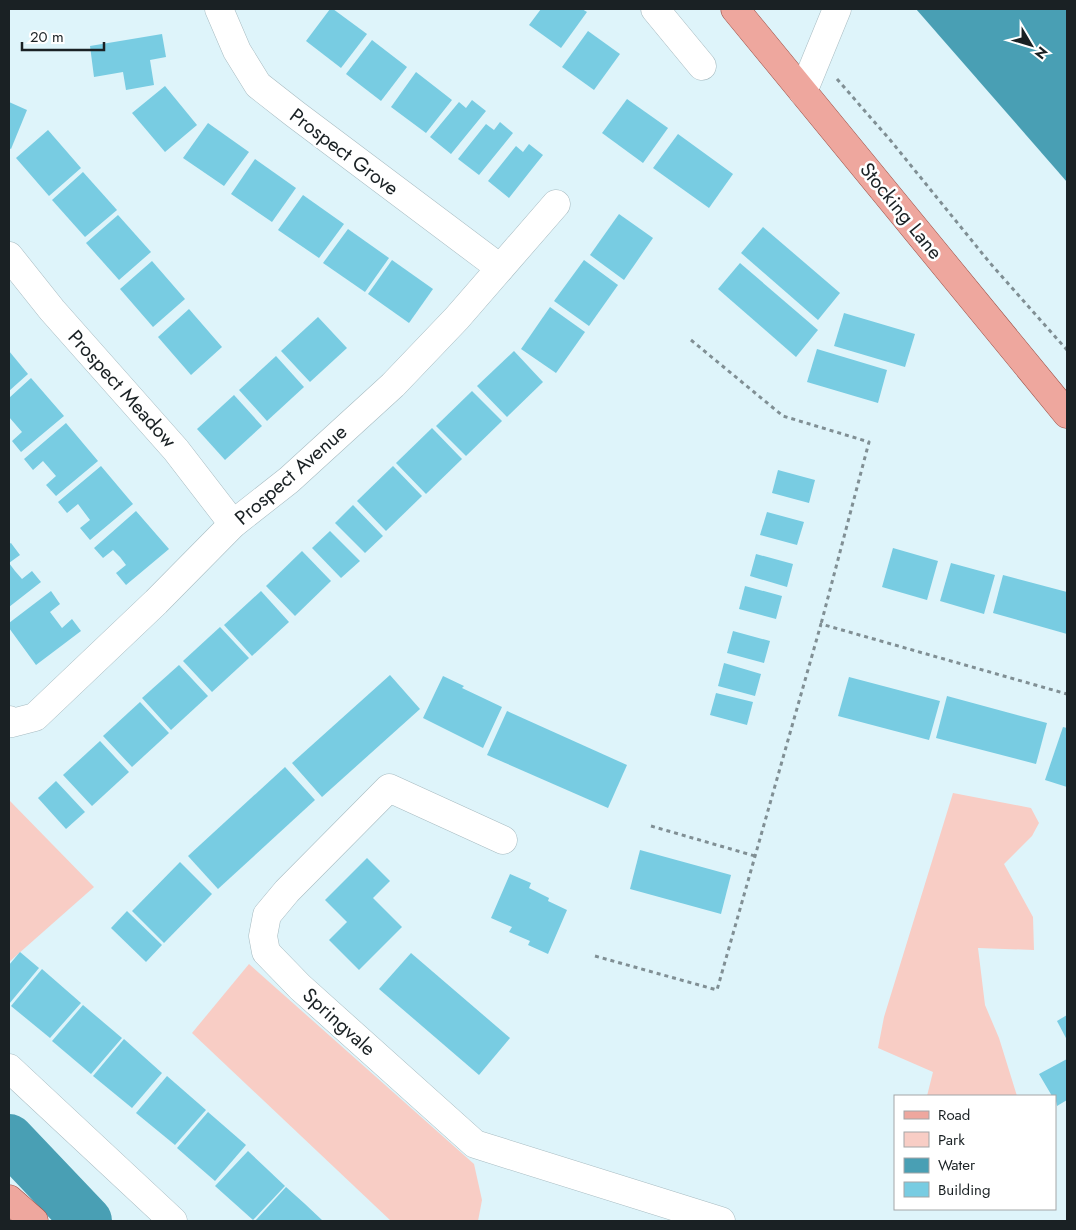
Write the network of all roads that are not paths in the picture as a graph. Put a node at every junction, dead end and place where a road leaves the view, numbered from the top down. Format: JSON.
{"nodes":[{"id":1,"x":219,"y":9,"type":"edge"},
{"id":2,"x":655,"y":9,"type":"edge"},
{"id":3,"x":735,"y":9,"type":"edge"},
{"id":4,"x":837,"y":9,"type":"edge"},
{"id":5,"x":702,"y":66,"type":"dead end"},
{"id":6,"x":803,"y":92,"type":"junction"},
{"id":7,"x":556,"y":204,"type":"dead end"},
{"id":8,"x":9,"y":256,"type":"edge"},
{"id":9,"x":500,"y":268,"type":"junction"},
{"id":10,"x":1067,"y":414,"type":"edge"},
{"id":11,"x":233,"y":524,"type":"junction"},
{"id":12,"x":9,"y":720,"type":"edge"},
{"id":13,"x":503,"y":840,"type":"dead end"},
{"id":14,"x":9,"y":1068,"type":"edge"},
{"id":15,"x":9,"y":1199,"type":"edge"},
{"id":16,"x":34,"y":1221,"type":"edge"},
{"id":17,"x":173,"y":1221,"type":"edge"},
{"id":18,"x":721,"y":1221,"type":"edge"}],
"edges":[{"from":1,"to":9,"type":"street","name":"Prospect Grove"},
{"from":2,"to":5,"type":"street"},
{"from":3,"to":6,"type":"main road","name":"Stocking Lane"},
{"from":4,"to":6,"type":"street"},
{"from":6,"to":10,"type":"main road","name":"Stocking Lane"},
{"from":7,"to":9,"type":"street","name":"Prospect Avenue"},
{"from":8,"to":11,"type":"street","name":"Prospect Meadow"},
{"from":9,"to":11,"type":"street","name":"Prospect Avenue"},
{"from":11,"to":12,"type":"street","name":"Prospect Avenue"},
{"from":13,"to":18,"type":"street","name":"Springvale"},
{"from":14,"to":17,"type":"street"},
{"from":15,"to":16,"type":"main road"}]}
